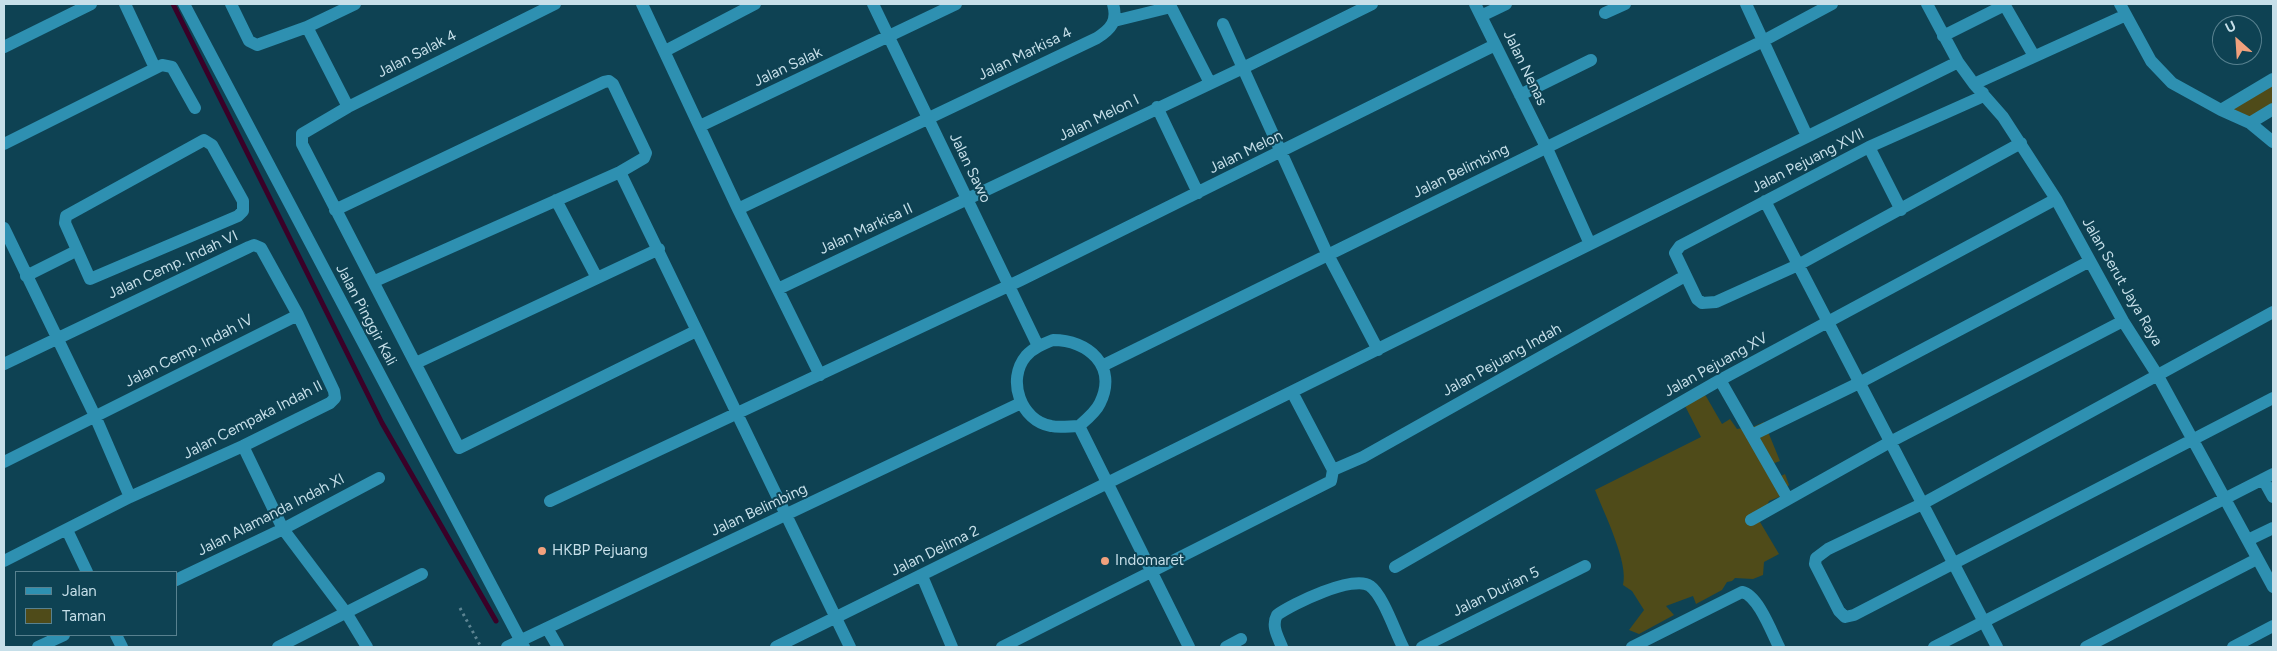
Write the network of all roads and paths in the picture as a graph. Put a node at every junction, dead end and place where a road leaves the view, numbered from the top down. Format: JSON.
{"nodes":[{"id":1,"x":91,"y":4,"type":"edge"},
{"id":2,"x":125,"y":4,"type":"edge"},
{"id":3,"x":184,"y":4,"type":"edge"},
{"id":4,"x":231,"y":4,"type":"edge"},
{"id":5,"x":355,"y":4,"type":"edge"},
{"id":6,"x":642,"y":4,"type":"edge"},
{"id":7,"x":755,"y":4,"type":"edge"},
{"id":8,"x":873,"y":4,"type":"edge"},
{"id":9,"x":956,"y":4,"type":"edge"},
{"id":10,"x":1113,"y":4,"type":"edge"},
{"id":11,"x":1372,"y":4,"type":"edge"},
{"id":12,"x":1475,"y":4,"type":"edge"},
{"id":13,"x":1506,"y":4,"type":"edge"},
{"id":14,"x":1624,"y":4,"type":"edge"},
{"id":15,"x":1746,"y":4,"type":"edge"},
{"id":16,"x":1832,"y":4,"type":"edge"},
{"id":17,"x":1927,"y":4,"type":"edge"},
{"id":18,"x":2005,"y":4,"type":"edge"},
{"id":19,"x":2120,"y":4,"type":"edge"},
{"id":20,"x":547,"y":5,"type":"edge"},
{"id":21,"x":1605,"y":13,"type":"dead end"},
{"id":22,"x":2126,"y":15,"type":"junction"},
{"id":23,"x":1481,"y":16,"type":"junction"},
{"id":24,"x":1114,"y":21,"type":"junction"},
{"id":25,"x":1223,"y":24,"type":"dead end"},
{"id":26,"x":307,"y":27,"type":"junction"},
{"id":27,"x":1943,"y":36,"type":"junction"},
{"id":28,"x":889,"y":37,"type":"junction"},
{"id":29,"x":1763,"y":41,"type":"junction"},
{"id":30,"x":1495,"y":45,"type":"junction"},
{"id":31,"x":4,"y":47,"type":"edge"},
{"id":32,"x":665,"y":51,"type":"junction"},
{"id":33,"x":2034,"y":56,"type":"junction"},
{"id":34,"x":1591,"y":60,"type":"dead end"},
{"id":35,"x":1958,"y":62,"type":"junction"},
{"id":36,"x":1245,"y":67,"type":"junction"},
{"id":37,"x":155,"y":68,"type":"junction"},
{"id":38,"x":2273,"y":79,"type":"edge"},
{"id":39,"x":1210,"y":83,"type":"junction"},
{"id":40,"x":1978,"y":89,"type":"junction"},
{"id":41,"x":1520,"y":95,"type":"junction"},
{"id":42,"x":348,"y":107,"type":"junction"},
{"id":43,"x":1157,"y":107,"type":"junction"},
{"id":44,"x":195,"y":108,"type":"dead end"},
{"id":45,"x":2221,"y":110,"type":"junction"},
{"id":46,"x":2273,"y":110,"type":"edge"},
{"id":47,"x":929,"y":118,"type":"junction"},
{"id":48,"x":2250,"y":123,"type":"junction"},
{"id":49,"x":700,"y":126,"type":"junction"},
{"id":50,"x":1808,"y":136,"type":"junction"},
{"id":51,"x":2273,"y":142,"type":"edge"},
{"id":52,"x":2021,"y":143,"type":"junction"},
{"id":53,"x":4,"y":144,"type":"edge"},
{"id":54,"x":1870,"y":147,"type":"junction"},
{"id":55,"x":1546,"y":148,"type":"junction"},
{"id":56,"x":1280,"y":153,"type":"junction"},
{"id":57,"x":620,"y":172,"type":"junction"},
{"id":58,"x":1198,"y":193,"type":"junction"},
{"id":59,"x":967,"y":199,"type":"junction"},
{"id":60,"x":2056,"y":199,"type":"junction"},
{"id":61,"x":556,"y":200,"type":"junction"},
{"id":62,"x":1765,"y":201,"type":"junction"},
{"id":63,"x":738,"y":208,"type":"junction"},
{"id":64,"x":335,"y":210,"type":"junction"},
{"id":65,"x":1900,"y":210,"type":"junction"},
{"id":66,"x":4,"y":228,"type":"edge"},
{"id":67,"x":1590,"y":244,"type":"junction"},
{"id":68,"x":659,"y":249,"type":"junction"},
{"id":69,"x":9,"y":251,"type":"edge"},
{"id":70,"x":76,"y":251,"type":"junction"},
{"id":71,"x":1328,"y":254,"type":"junction"},
{"id":72,"x":2090,"y":261,"type":"junction"},
{"id":73,"x":1798,"y":265,"type":"junction"},
{"id":74,"x":26,"y":276,"type":"junction"},
{"id":75,"x":1685,"y":276,"type":"junction"},
{"id":76,"x":597,"y":278,"type":"junction"},
{"id":77,"x":375,"y":281,"type":"junction"},
{"id":78,"x":1009,"y":285,"type":"junction"},
{"id":79,"x":778,"y":289,"type":"junction"},
{"id":80,"x":2273,"y":312,"type":"edge"},
{"id":81,"x":298,"y":315,"type":"junction"},
{"id":82,"x":2123,"y":321,"type":"junction"},
{"id":83,"x":1828,"y":322,"type":"junction"},
{"id":84,"x":696,"y":332,"type":"junction"},
{"id":85,"x":57,"y":338,"type":"junction"},
{"id":86,"x":1038,"y":346,"type":"junction"},
{"id":87,"x":1378,"y":350,"type":"junction"},
{"id":88,"x":416,"y":363,"type":"junction"},
{"id":89,"x":4,"y":364,"type":"edge"},
{"id":90,"x":1102,"y":366,"type":"junction"},
{"id":91,"x":820,"y":375,"type":"junction"},
{"id":92,"x":2158,"y":376,"type":"junction"},
{"id":93,"x":1720,"y":380,"type":"junction"},
{"id":94,"x":1860,"y":383,"type":"junction"},
{"id":95,"x":1292,"y":392,"type":"junction"},
{"id":96,"x":2273,"y":398,"type":"edge"},
{"id":97,"x":1021,"y":403,"type":"junction"},
{"id":98,"x":737,"y":415,"type":"junction"},
{"id":99,"x":95,"y":416,"type":"junction"},
{"id":100,"x":1078,"y":426,"type":"junction"},
{"id":101,"x":1752,"y":435,"type":"junction"},
{"id":102,"x":2192,"y":439,"type":"junction"},
{"id":103,"x":1890,"y":442,"type":"junction"},
{"id":104,"x":243,"y":446,"type":"junction"},
{"id":105,"x":4,"y":462,"type":"edge"},
{"id":106,"x":1333,"y":470,"type":"junction"},
{"id":107,"x":2268,"y":476,"type":"edge"},
{"id":108,"x":379,"y":478,"type":"dead end"},
{"id":109,"x":1107,"y":484,"type":"junction"},
{"id":110,"x":130,"y":497,"type":"junction"},
{"id":111,"x":2273,"y":497,"type":"edge"},
{"id":112,"x":2224,"y":498,"type":"junction"},
{"id":113,"x":1788,"y":499,"type":"junction"},
{"id":114,"x":550,"y":502,"type":"dead end"},
{"id":115,"x":1922,"y":504,"type":"junction"},
{"id":116,"x":786,"y":515,"type":"junction"},
{"id":117,"x":1751,"y":520,"type":"dead end"},
{"id":118,"x":2273,"y":528,"type":"edge"},
{"id":119,"x":283,"y":529,"type":"junction"},
{"id":120,"x":67,"y":530,"type":"junction"},
{"id":121,"x":2248,"y":540,"type":"junction"},
{"id":122,"x":2257,"y":559,"type":"junction"},
{"id":123,"x":4,"y":560,"type":"edge"},
{"id":124,"x":1953,"y":563,"type":"junction"},
{"id":125,"x":1585,"y":566,"type":"dead end"},
{"id":126,"x":1395,"y":567,"type":"dead end"},
{"id":127,"x":86,"y":571,"type":"edge"},
{"id":128,"x":1150,"y":572,"type":"junction"},
{"id":129,"x":422,"y":574,"type":"dead end"},
{"id":130,"x":922,"y":576,"type":"junction"},
{"id":131,"x":178,"y":579,"type":"edge"},
{"id":132,"x":2273,"y":587,"type":"edge"},
{"id":133,"x":460,"y":608,"type":"dead end"},
{"id":134,"x":347,"y":614,"type":"junction"},
{"id":135,"x":835,"y":618,"type":"junction"},
{"id":136,"x":1983,"y":620,"type":"junction"},
{"id":137,"x":2273,"y":626,"type":"edge"},
{"id":138,"x":547,"y":628,"type":"junction"},
{"id":139,"x":62,"y":636,"type":"edge"},
{"id":140,"x":1240,"y":639,"type":"dead end"},
{"id":141,"x":516,"y":645,"type":"edge"},
{"id":142,"x":38,"y":647,"type":"edge"},
{"id":143,"x":278,"y":647,"type":"edge"},
{"id":144,"x":367,"y":647,"type":"edge"},
{"id":145,"x":481,"y":647,"type":"edge"},
{"id":146,"x":558,"y":647,"type":"edge"},
{"id":147,"x":776,"y":647,"type":"edge"},
{"id":148,"x":850,"y":647,"type":"edge"},
{"id":149,"x":952,"y":647,"type":"edge"},
{"id":150,"x":1002,"y":647,"type":"edge"},
{"id":151,"x":1189,"y":647,"type":"edge"},
{"id":152,"x":1226,"y":647,"type":"edge"},
{"id":153,"x":1282,"y":647,"type":"edge"},
{"id":154,"x":1403,"y":647,"type":"edge"},
{"id":155,"x":1422,"y":647,"type":"edge"},
{"id":156,"x":1632,"y":647,"type":"edge"},
{"id":157,"x":1779,"y":647,"type":"edge"},
{"id":158,"x":1934,"y":647,"type":"edge"},
{"id":159,"x":1997,"y":647,"type":"edge"},
{"id":160,"x":2086,"y":647,"type":"edge"},
{"id":161,"x":2232,"y":647,"type":"edge"}],
"edges":[{"from":1,"to":31,"type":"street"},
{"from":2,"to":37,"type":"street"},
{"from":3,"to":141,"type":"street","name":"Jalan Pinggir Kali"},
{"from":4,"to":26,"type":"street"},
{"from":5,"to":26,"type":"street"},
{"from":6,"to":32,"type":"street"},
{"from":7,"to":32,"type":"street"},
{"from":8,"to":28,"type":"street","name":"Jalan Sawo"},
{"from":9,"to":28,"type":"street","name":"Jalan Salak"},
{"from":10,"to":24,"type":"street"},
{"from":11,"to":36,"type":"street","name":"Jalan Melon I"},
{"from":12,"to":23,"type":"street","name":"Jalan Nenas"},
{"from":13,"to":23,"type":"street"},
{"from":14,"to":21,"type":"street"},
{"from":15,"to":29,"type":"street"},
{"from":16,"to":29,"type":"street","name":"Jalan Belimbing"},
{"from":17,"to":27,"type":"street","name":"Jalan Serut Jaya Raya"},
{"from":18,"to":27,"type":"street"},
{"from":18,"to":33,"type":"street"},
{"from":19,"to":22,"type":"street"},
{"from":20,"to":42,"type":"street","name":"Jalan Salak 4"},
{"from":22,"to":33,"type":"street","name":"Jalan Pejuang XVII"},
{"from":22,"to":45,"type":"street"},
{"from":23,"to":30,"type":"street","name":"Jalan Nenas"},
{"from":24,"to":39,"type":"street"},
{"from":24,"to":47,"type":"street","name":"Jalan Markisa 4"},
{"from":25,"to":36,"type":"street"},
{"from":26,"to":42,"type":"street"},
{"from":27,"to":35,"type":"street","name":"Jalan Serut Jaya Raya"},
{"from":28,"to":47,"type":"street","name":"Jalan Sawo"},
{"from":28,"to":49,"type":"street","name":"Jalan Salak"},
{"from":29,"to":50,"type":"street"},
{"from":29,"to":55,"type":"street","name":"Jalan Belimbing"},
{"from":30,"to":41,"type":"street","name":"Jalan Nenas"},
{"from":30,"to":56,"type":"street","name":"Jalan Melon"},
{"from":32,"to":49,"type":"street"},
{"from":33,"to":40,"type":"street","name":"Jalan Pejuang XVII"},
{"from":34,"to":41,"type":"street"},
{"from":35,"to":40,"type":"street","name":"Jalan Serut Jaya Raya"},
{"from":35,"to":50,"type":"street","name":"Jalan Delima 2"},
{"from":36,"to":39,"type":"street","name":"Jalan Melon I"},
{"from":36,"to":56,"type":"street"},
{"from":37,"to":44,"type":"street"},
{"from":37,"to":53,"type":"street"},
{"from":38,"to":45,"type":"street"},
{"from":39,"to":43,"type":"street","name":"Jalan Melon I"},
{"from":40,"to":52,"type":"street","name":"Jalan Serut Jaya Raya"},
{"from":40,"to":54,"type":"street","name":"Jalan Pejuang XVII"},
{"from":41,"to":55,"type":"street","name":"Jalan Nenas"},
{"from":42,"to":64,"type":"street","name":"Jalan Salak 4"},
{"from":43,"to":58,"type":"street"},
{"from":43,"to":59,"type":"street","name":"Jalan Melon I"},
{"from":45,"to":48,"type":"street"},
{"from":46,"to":48,"type":"street"},
{"from":47,"to":59,"type":"street","name":"Jalan Sawo"},
{"from":47,"to":63,"type":"street","name":"Jalan Markisa 4"},
{"from":48,"to":51,"type":"street"},
{"from":49,"to":63,"type":"street"},
{"from":50,"to":67,"type":"street","name":"Jalan Delima 2"},
{"from":52,"to":60,"type":"street","name":"Jalan Serut Jaya Raya"},
{"from":52,"to":65,"type":"street"},
{"from":54,"to":62,"type":"street","name":"Jalan Pejuang XVII"},
{"from":54,"to":65,"type":"street"},
{"from":55,"to":67,"type":"street","name":"Jalan Nenas"},
{"from":55,"to":71,"type":"street","name":"Jalan Belimbing"},
{"from":56,"to":58,"type":"street","name":"Jalan Melon"},
{"from":56,"to":71,"type":"street"},
{"from":57,"to":61,"type":"street"},
{"from":57,"to":64,"type":"street"},
{"from":57,"to":68,"type":"street"},
{"from":58,"to":78,"type":"street","name":"Jalan Melon"},
{"from":59,"to":78,"type":"street","name":"Jalan Sawo"},
{"from":59,"to":79,"type":"street","name":"Jalan Markisa II"},
{"from":60,"to":72,"type":"street","name":"Jalan Serut Jaya Raya"},
{"from":60,"to":83,"type":"street","name":"Jalan Pejuang XV"},
{"from":61,"to":76,"type":"street"},
{"from":61,"to":77,"type":"street"},
{"from":62,"to":73,"type":"street"},
{"from":62,"to":75,"type":"street","name":"Jalan Pejuang XVII"},
{"from":63,"to":79,"type":"street"},
{"from":64,"to":77,"type":"street"},
{"from":65,"to":73,"type":"street"},
{"from":66,"to":69,"type":"street"},
{"from":67,"to":87,"type":"street","name":"Jalan Delima 2"},
{"from":68,"to":76,"type":"street"},
{"from":68,"to":84,"type":"street"},
{"from":69,"to":74,"type":"street"},
{"from":70,"to":70,"type":"street"},
{"from":70,"to":74,"type":"street"},
{"from":71,"to":87,"type":"street"},
{"from":71,"to":90,"type":"street","name":"Jalan Belimbing"},
{"from":72,"to":82,"type":"street","name":"Jalan Serut Jaya Raya"},
{"from":72,"to":94,"type":"street"},
{"from":73,"to":75,"type":"street"},
{"from":73,"to":83,"type":"street"},
{"from":74,"to":85,"type":"street"},
{"from":75,"to":106,"type":"street","name":"Jalan Pejuang Indah"},
{"from":76,"to":88,"type":"street"},
{"from":77,"to":88,"type":"street"},
{"from":78,"to":86,"type":"street","name":"Jalan Sawo"},
{"from":78,"to":91,"type":"street","name":"Jalan Melon"},
{"from":79,"to":91,"type":"street"},
{"from":80,"to":92,"type":"street"},
{"from":81,"to":85,"type":"street","name":"Jalan Cemp. Indah VI"},
{"from":81,"to":99,"type":"street","name":"Jalan Cemp. Indah IV"},
{"from":81,"to":104,"type":"street","name":"Jalan Cempaka Indah II"},
{"from":82,"to":92,"type":"street","name":"Jalan Serut Jaya Raya"},
{"from":82,"to":103,"type":"street"},
{"from":83,"to":93,"type":"street","name":"Jalan Pejuang XV"},
{"from":83,"to":94,"type":"street"},
{"from":84,"to":88,"type":"street"},
{"from":84,"to":98,"type":"street"},
{"from":85,"to":89,"type":"street"},
{"from":85,"to":99,"type":"street"},
{"from":86,"to":90,"type":"street"},
{"from":86,"to":97,"type":"street"},
{"from":87,"to":95,"type":"street","name":"Jalan Delima 2"},
{"from":90,"to":100,"type":"street"},
{"from":91,"to":98,"type":"street","name":"Jalan Melon"},
{"from":92,"to":102,"type":"street","name":"Jalan Serut Jaya Raya"},
{"from":92,"to":115,"type":"street"},
{"from":93,"to":101,"type":"street"},
{"from":93,"to":126,"type":"street","name":"Jalan Pejuang XV"},
{"from":94,"to":101,"type":"street"},
{"from":94,"to":103,"type":"street"},
{"from":95,"to":106,"type":"street"},
{"from":95,"to":109,"type":"street","name":"Jalan Delima 2"},
{"from":96,"to":102,"type":"street"},
{"from":97,"to":100,"type":"street"},
{"from":97,"to":116,"type":"street","name":"Jalan Belimbing"},
{"from":98,"to":114,"type":"street","name":"Jalan Melon"},
{"from":98,"to":116,"type":"street"},
{"from":99,"to":105,"type":"street","name":"Jalan Cemp. Indah IV"},
{"from":99,"to":110,"type":"street"},
{"from":100,"to":109,"type":"street"},
{"from":101,"to":113,"type":"street"},
{"from":102,"to":112,"type":"street","name":"Jalan Serut Jaya Raya"},
{"from":102,"to":124,"type":"street"},
{"from":103,"to":113,"type":"street"},
{"from":103,"to":115,"type":"street"},
{"from":104,"to":110,"type":"street","name":"Jalan Cempaka Indah II"},
{"from":104,"to":119,"type":"street"},
{"from":106,"to":128,"type":"street"},
{"from":107,"to":111,"type":"street"},
{"from":107,"to":112,"type":"street"},
{"from":108,"to":119,"type":"street","name":"Jalan Alamanda Indah XI"},
{"from":109,"to":128,"type":"street"},
{"from":109,"to":130,"type":"street","name":"Jalan Delima 2"},
{"from":110,"to":120,"type":"street","name":"Jalan Cempaka Indah II"},
{"from":112,"to":121,"type":"street","name":"Jalan Serut Jaya Raya"},
{"from":112,"to":136,"type":"street"},
{"from":113,"to":117,"type":"street"},
{"from":115,"to":124,"type":"street"},
{"from":115,"to":124,"type":"street"},
{"from":116,"to":135,"type":"street"},
{"from":116,"to":138,"type":"street","name":"Jalan Belimbing"},
{"from":118,"to":121,"type":"street"},
{"from":119,"to":131,"type":"street","name":"Jalan Alamanda Indah XI"},
{"from":119,"to":134,"type":"street"},
{"from":120,"to":123,"type":"street","name":"Jalan Cempaka Indah II"},
{"from":120,"to":127,"type":"street"},
{"from":121,"to":122,"type":"street","name":"Jalan Serut Jaya Raya"},
{"from":122,"to":132,"type":"street","name":"Jalan Serut Jaya Raya"},
{"from":122,"to":160,"type":"street"},
{"from":124,"to":136,"type":"street"},
{"from":125,"to":155,"type":"street","name":"Jalan Durian 5"},
{"from":128,"to":150,"type":"street"},
{"from":128,"to":151,"type":"street"},
{"from":129,"to":134,"type":"street"},
{"from":130,"to":135,"type":"street","name":"Jalan Delima 2"},
{"from":130,"to":149,"type":"street"},
{"from":133,"to":145,"type":"path"},
{"from":134,"to":143,"type":"street"},
{"from":134,"to":144,"type":"street"},
{"from":135,"to":147,"type":"street","name":"Jalan Delima 2"},
{"from":135,"to":148,"type":"street"},
{"from":136,"to":158,"type":"street"},
{"from":136,"to":159,"type":"street"},
{"from":137,"to":161,"type":"street"},
{"from":138,"to":141,"type":"street","name":"Jalan Belimbing"},
{"from":138,"to":146,"type":"street"},
{"from":139,"to":142,"type":"street"},
{"from":140,"to":152,"type":"street"},
{"from":153,"to":154,"type":"street"},
{"from":156,"to":157,"type":"street"}]}
